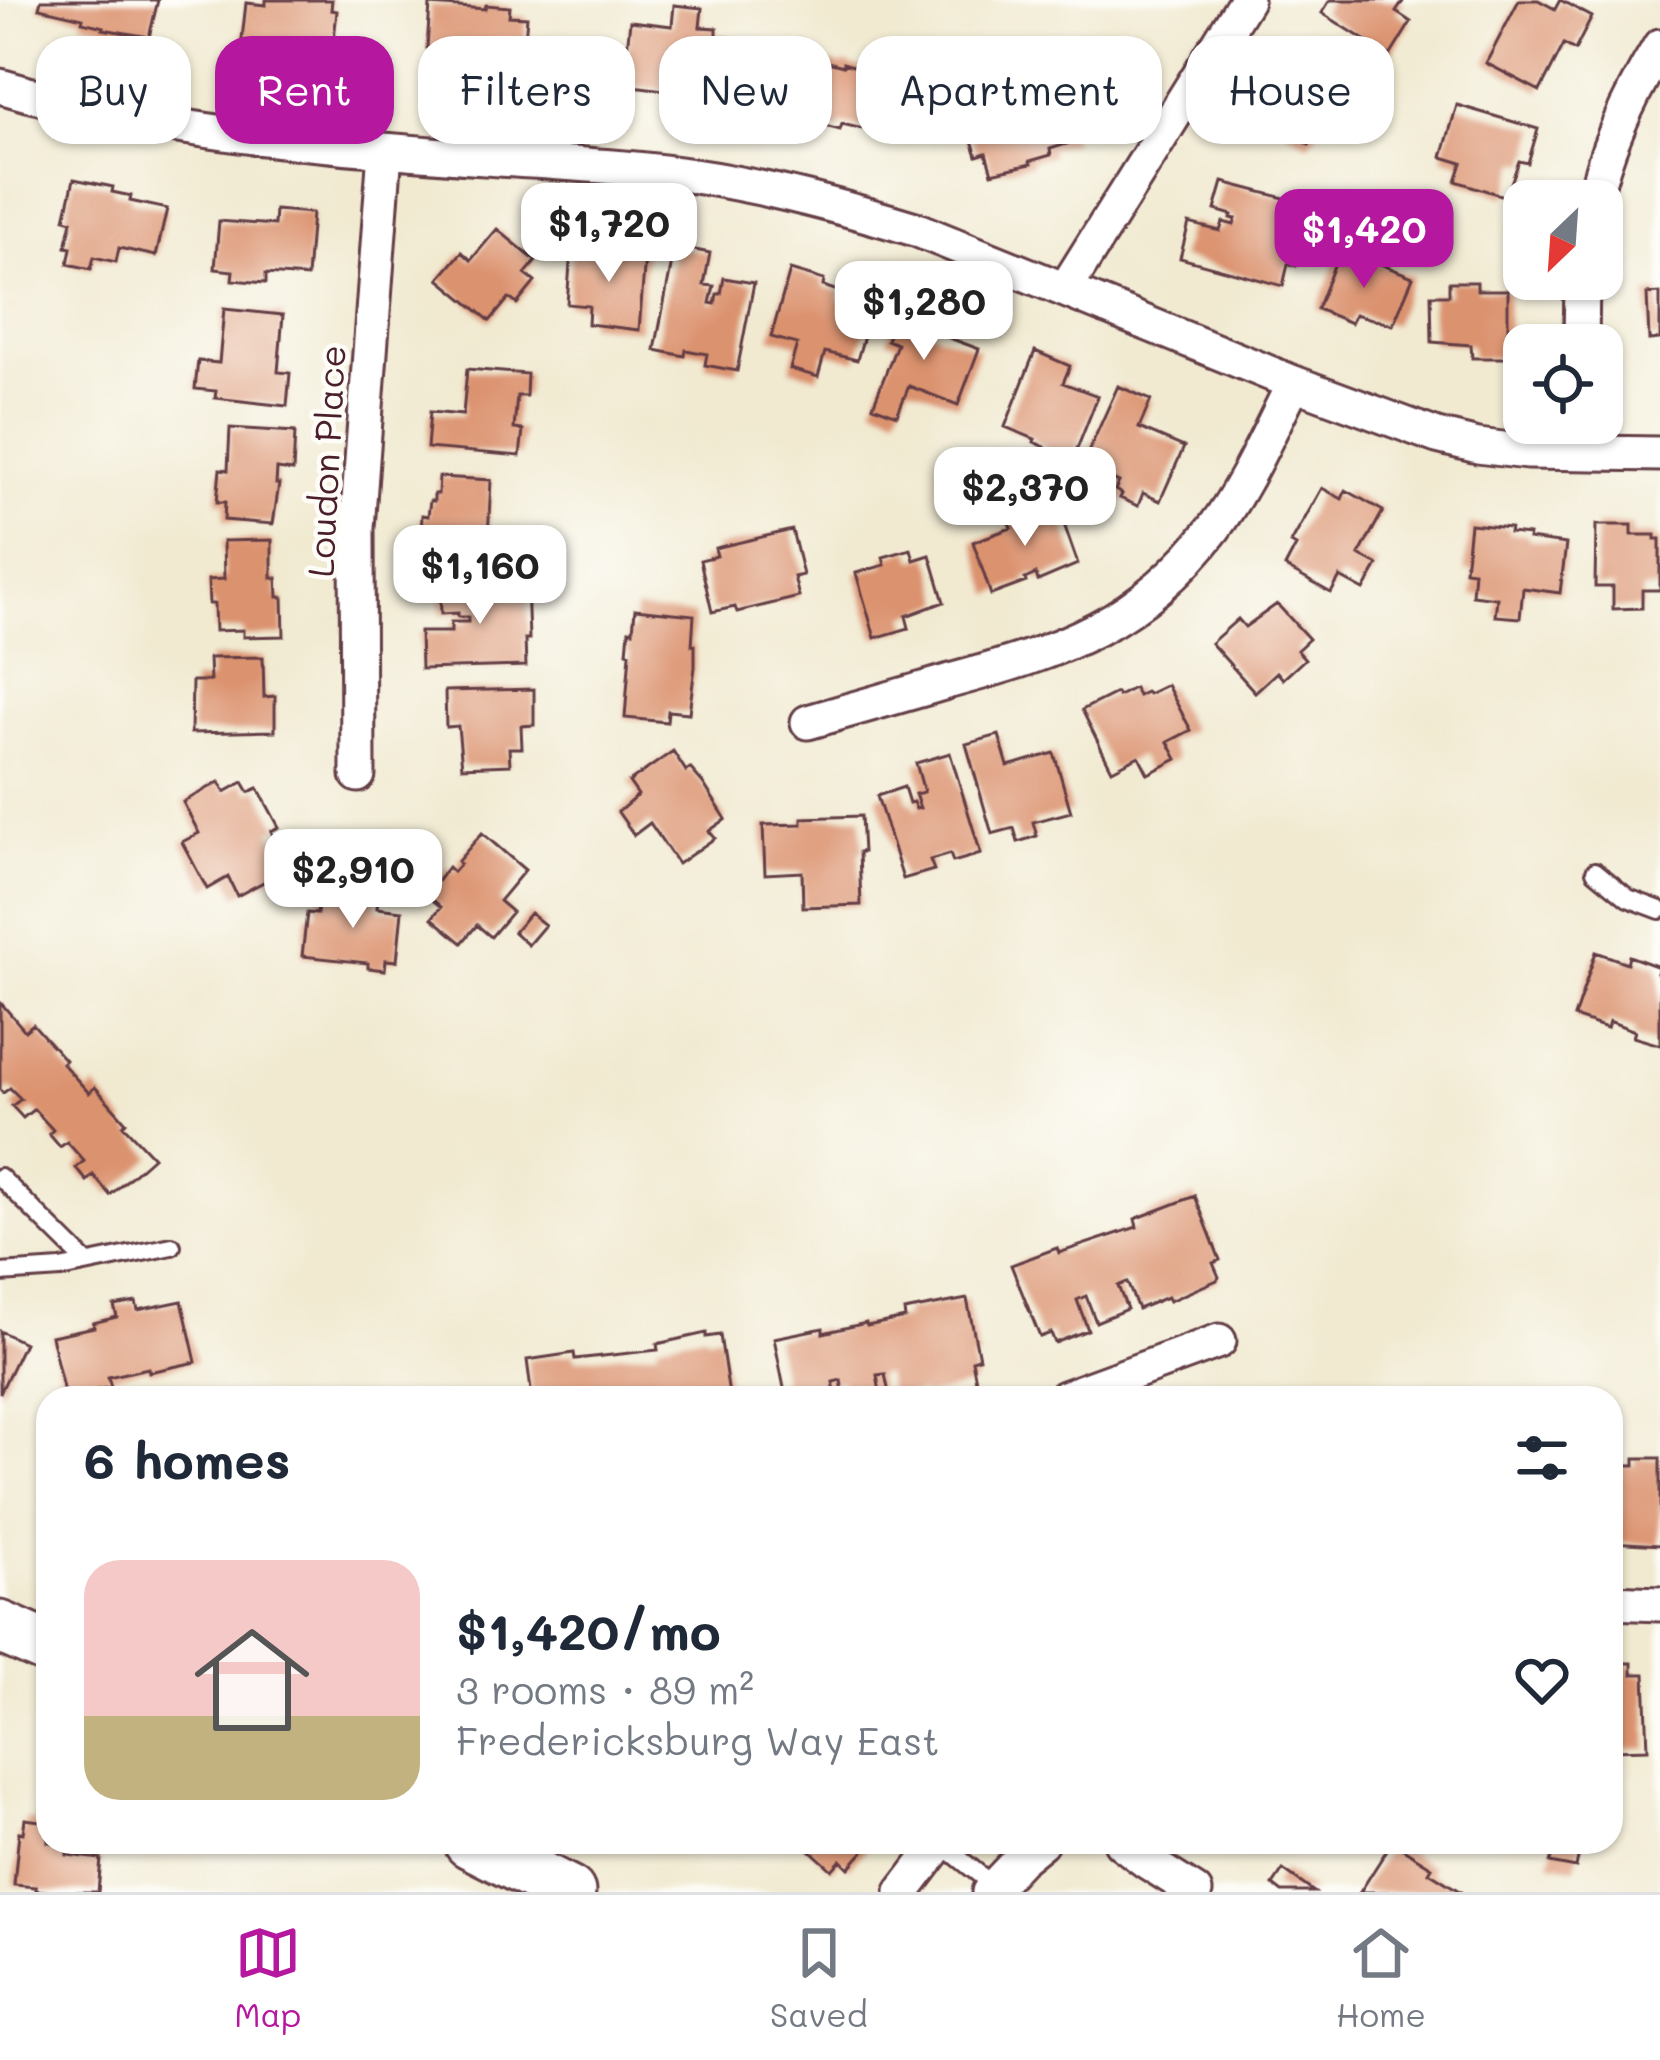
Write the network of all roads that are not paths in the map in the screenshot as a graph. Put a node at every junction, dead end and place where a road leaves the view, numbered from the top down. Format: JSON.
{"nodes":[{"id":1,"x":1246,"y":0,"type":"edge"},
{"id":2,"x":1660,"y":46,"type":"edge"},
{"id":3,"x":0,"y":86,"type":"edge"},
{"id":4,"x":385,"y":151,"type":"junction"},
{"id":5,"x":1600,"y":180,"type":"edge"},
{"id":6,"x":1066,"y":288,"type":"junction"},
{"id":7,"x":1294,"y":383,"type":"junction"},
{"id":8,"x":1562,"y":444,"type":"edge"},
{"id":9,"x":1609,"y":444,"type":"edge"},
{"id":10,"x":1660,"y":454,"type":"edge"},
{"id":11,"x":808,"y":722,"type":"dead end"},
{"id":12,"x":358,"y":775,"type":"dead end"},
{"id":13,"x":1595,"y":871,"type":"dead end"},
{"id":14,"x":1660,"y":910,"type":"edge"},
{"id":15,"x":0,"y":1178,"type":"edge"},
{"id":16,"x":172,"y":1246,"type":"dead end"},
{"id":17,"x":86,"y":1262,"type":"junction"},
{"id":18,"x":0,"y":1273,"type":"edge"},
{"id":19,"x":1219,"y":1341,"type":"dead end"},
{"id":20,"x":1097,"y":1386,"type":"edge"},
{"id":21,"x":1623,"y":1602,"type":"edge"},
{"id":22,"x":1660,"y":1604,"type":"edge"},
{"id":23,"x":0,"y":1627,"type":"edge"},
{"id":24,"x":36,"y":1643,"type":"edge"},
{"id":25,"x":494,"y":1854,"type":"edge"},
{"id":26,"x":931,"y":1854,"type":"edge"},
{"id":27,"x":953,"y":1854,"type":"edge"},
{"id":28,"x":1028,"y":1854,"type":"edge"},
{"id":29,"x":1136,"y":1854,"type":"edge"},
{"id":30,"x":992,"y":1889,"type":"edge"},
{"id":31,"x":569,"y":1892,"type":"edge"},
{"id":32,"x":903,"y":1892,"type":"edge"},
{"id":33,"x":1195,"y":1892,"type":"edge"}],
"edges":[{"from":1,"to":6,"type":"street"},
{"from":2,"to":5,"type":"street"},
{"from":3,"to":4,"type":"street"},
{"from":4,"to":6,"type":"street"},
{"from":4,"to":12,"type":"street","name":"Loudon Place"},
{"from":6,"to":7,"type":"street"},
{"from":7,"to":8,"type":"street"},
{"from":7,"to":11,"type":"street"},
{"from":9,"to":10,"type":"street"},
{"from":13,"to":14,"type":"lane"},
{"from":15,"to":17,"type":"lane"},
{"from":16,"to":17,"type":"lane"},
{"from":17,"to":18,"type":"lane"},
{"from":19,"to":20,"type":"street"},
{"from":21,"to":22,"type":"street"},
{"from":23,"to":24,"type":"main road"},
{"from":25,"to":31,"type":"main road"},
{"from":26,"to":32,"type":"street"},
{"from":27,"to":30,"type":"lane"},
{"from":28,"to":30,"type":"street"},
{"from":29,"to":33,"type":"street"}]}
